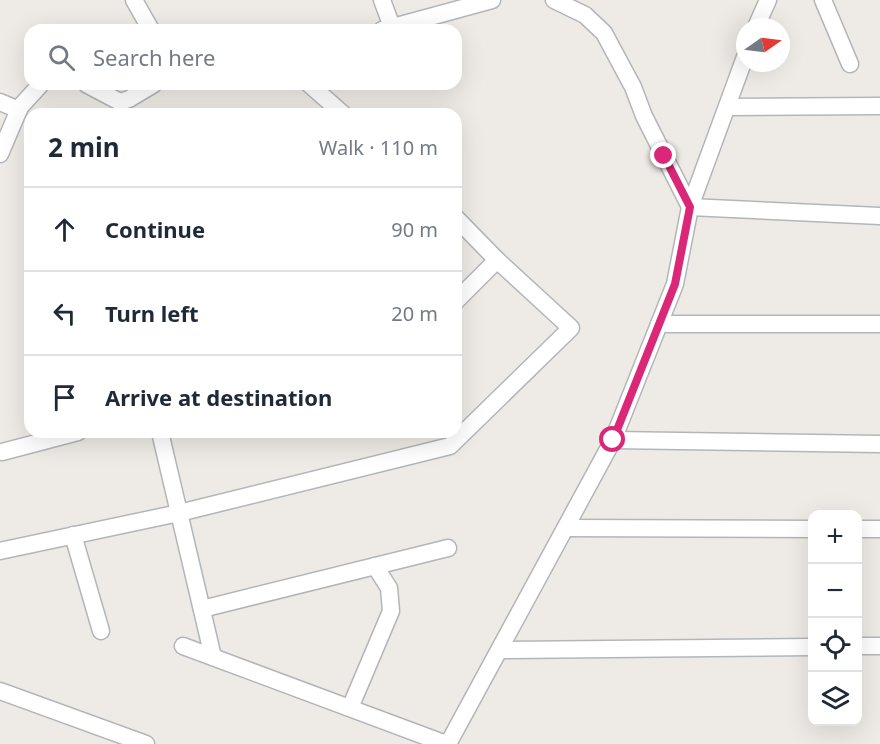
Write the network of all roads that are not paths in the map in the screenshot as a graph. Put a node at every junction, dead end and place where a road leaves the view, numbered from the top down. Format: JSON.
{"nodes":[{"id":1,"x":134,"y":0,"type":"edge"},
{"id":2,"x":382,"y":0,"type":"edge"},
{"id":3,"x":492,"y":0,"type":"edge"},
{"id":4,"x":554,"y":0,"type":"edge"},
{"id":5,"x":768,"y":0,"type":"edge"},
{"id":6,"x":823,"y":0,"type":"edge"},
{"id":7,"x":760,"y":18,"type":"edge"},
{"id":8,"x":148,"y":24,"type":"edge"},
{"id":9,"x":386,"y":24,"type":"edge"},
{"id":10,"x":405,"y":24,"type":"edge"},
{"id":11,"x":850,"y":64,"type":"dead end"},
{"id":12,"x":740,"y":72,"type":"edge"},
{"id":13,"x":36,"y":90,"type":"edge"},
{"id":14,"x":97,"y":90,"type":"edge"},
{"id":15,"x":144,"y":90,"type":"edge"},
{"id":16,"x":316,"y":90,"type":"edge"},
{"id":17,"x":0,"y":102,"type":"edge"},
{"id":18,"x":120,"y":102,"type":"junction"},
{"id":19,"x":880,"y":106,"type":"edge"},
{"id":20,"x":727,"y":107,"type":"junction"},
{"id":21,"x":114,"y":108,"type":"edge"},
{"id":22,"x":336,"y":108,"type":"edge"},
{"id":23,"x":19,"y":110,"type":"junction"},
{"id":24,"x":0,"y":154,"type":"edge"},
{"id":25,"x":690,"y":207,"type":"junction"},
{"id":26,"x":880,"y":216,"type":"edge"},
{"id":27,"x":462,"y":224,"type":"edge"},
{"id":28,"x":497,"y":260,"type":"junction"},
{"id":29,"x":462,"y":295,"type":"edge"},
{"id":30,"x":659,"y":324,"type":"junction"},
{"id":31,"x":880,"y":324,"type":"edge"},
{"id":32,"x":462,"y":434,"type":"edge"},
{"id":33,"x":55,"y":438,"type":"edge"},
{"id":34,"x":161,"y":438,"type":"edge"},
{"id":35,"x":458,"y":438,"type":"edge"},
{"id":36,"x":613,"y":440,"type":"junction"},
{"id":37,"x":880,"y":444,"type":"edge"},
{"id":38,"x":2,"y":452,"type":"dead end"},
{"id":39,"x":179,"y":513,"type":"junction"},
{"id":40,"x":566,"y":528,"type":"junction"},
{"id":41,"x":808,"y":529,"type":"edge"},
{"id":42,"x":862,"y":529,"type":"edge"},
{"id":43,"x":880,"y":529,"type":"edge"},
{"id":44,"x":73,"y":535,"type":"junction"},
{"id":45,"x":448,"y":549,"type":"dead end"},
{"id":46,"x":0,"y":551,"type":"edge"},
{"id":47,"x":375,"y":566,"type":"junction"},
{"id":48,"x":202,"y":609,"type":"junction"},
{"id":49,"x":101,"y":631,"type":"dead end"},
{"id":50,"x":183,"y":646,"type":"dead end"},
{"id":51,"x":862,"y":646,"type":"edge"},
{"id":52,"x":880,"y":646,"type":"edge"},
{"id":53,"x":808,"y":647,"type":"edge"},
{"id":54,"x":501,"y":650,"type":"junction"},
{"id":55,"x":213,"y":657,"type":"junction"},
{"id":56,"x":0,"y":691,"type":"edge"},
{"id":57,"x":350,"y":708,"type":"junction"},
{"id":58,"x":146,"y":744,"type":"edge"},
{"id":59,"x":447,"y":744,"type":"edge"}],
"edges":[{"from":1,"to":8,"type":"street"},
{"from":2,"to":9,"type":"street"},
{"from":3,"to":10,"type":"street"},
{"from":4,"to":25,"type":"street"},
{"from":5,"to":7,"type":"street"},
{"from":6,"to":11,"type":"street"},
{"from":12,"to":20,"type":"street"},
{"from":13,"to":23,"type":"street"},
{"from":14,"to":18,"type":"street"},
{"from":15,"to":18,"type":"street"},
{"from":16,"to":22,"type":"street"},
{"from":17,"to":23,"type":"street"},
{"from":18,"to":21,"type":"street"},
{"from":19,"to":20,"type":"street"},
{"from":20,"to":25,"type":"street"},
{"from":23,"to":24,"type":"street"},
{"from":25,"to":26,"type":"street"},
{"from":25,"to":30,"type":"street"},
{"from":27,"to":28,"type":"street"},
{"from":28,"to":29,"type":"street"},
{"from":28,"to":32,"type":"street"},
{"from":30,"to":31,"type":"street"},
{"from":30,"to":36,"type":"street"},
{"from":33,"to":38,"type":"street"},
{"from":34,"to":39,"type":"street"},
{"from":35,"to":39,"type":"street"},
{"from":36,"to":37,"type":"street"},
{"from":36,"to":40,"type":"street"},
{"from":39,"to":44,"type":"street"},
{"from":39,"to":48,"type":"street"},
{"from":40,"to":41,"type":"street"},
{"from":40,"to":54,"type":"street"},
{"from":42,"to":43,"type":"street"},
{"from":44,"to":46,"type":"street"},
{"from":44,"to":49,"type":"street"},
{"from":45,"to":47,"type":"street"},
{"from":47,"to":48,"type":"street"},
{"from":47,"to":57,"type":"street"},
{"from":48,"to":55,"type":"street"},
{"from":50,"to":55,"type":"street"},
{"from":51,"to":52,"type":"street"},
{"from":53,"to":54,"type":"street"},
{"from":54,"to":59,"type":"street"},
{"from":55,"to":57,"type":"street"},
{"from":56,"to":58,"type":"street"},
{"from":57,"to":59,"type":"street"}]}
